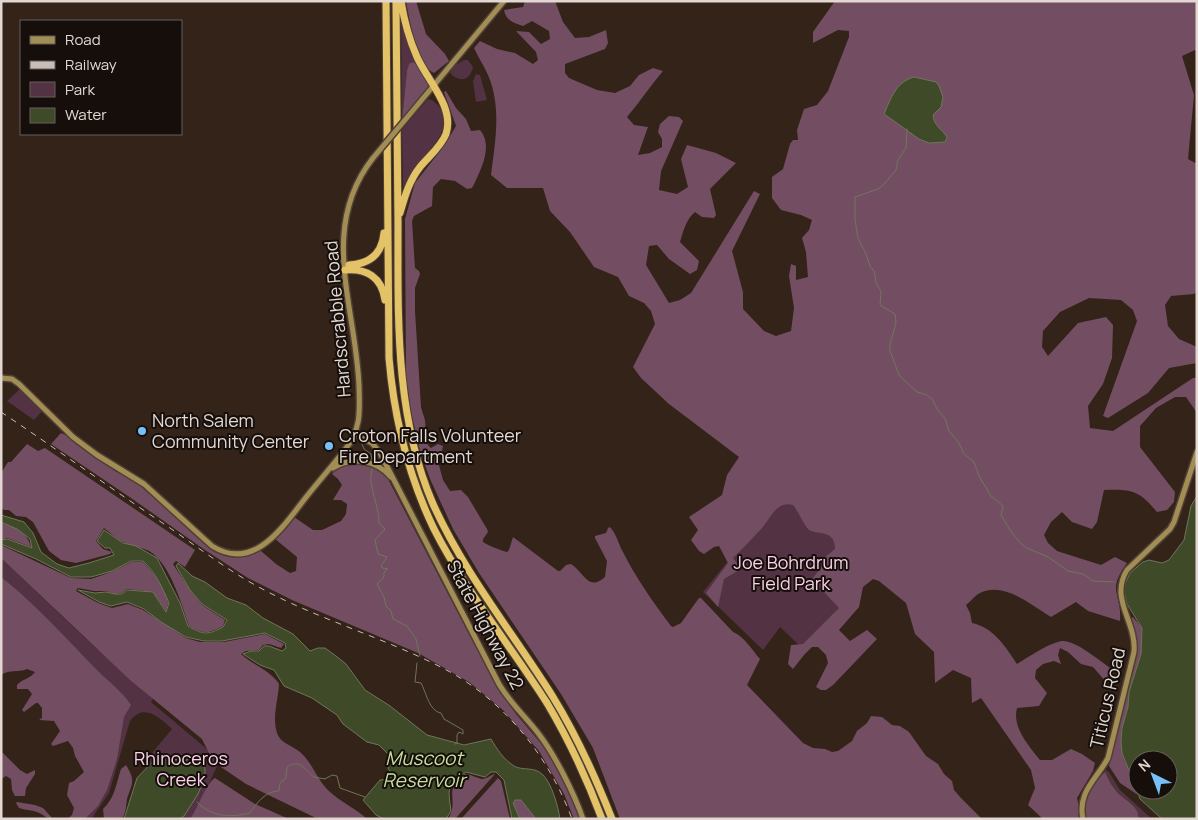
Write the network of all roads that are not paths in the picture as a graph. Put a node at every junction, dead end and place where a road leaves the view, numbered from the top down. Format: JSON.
{"nodes":[{"id":1,"x":386,"y":1,"type":"edge"},
{"id":2,"x":396,"y":1,"type":"edge"},
{"id":3,"x":401,"y":1,"type":"edge"},
{"id":4,"x":504,"y":1,"type":"edge"},
{"id":5,"x":433,"y":87,"type":"junction"},
{"id":6,"x":388,"y":221,"type":"junction"},
{"id":7,"x":398,"y":223,"type":"junction"},
{"id":8,"x":344,"y":268,"type":"junction"},
{"id":9,"x":389,"y":326,"type":"junction"},
{"id":10,"x":1,"y":378,"type":"edge"},
{"id":11,"x":355,"y":435,"type":"junction"},
{"id":12,"x":1197,"y":452,"type":"edge"},
{"id":13,"x":325,"y":474,"type":"junction"},
{"id":14,"x":399,"y":491,"type":"junction"},
{"id":15,"x":583,"y":819,"type":"edge"},
{"id":16,"x":602,"y":819,"type":"edge"},
{"id":17,"x":612,"y":819,"type":"edge"},
{"id":18,"x":1083,"y":819,"type":"edge"}],
"edges":[{"from":1,"to":6,"type":"highway"},
{"from":2,"to":7,"type":"highway"},
{"from":3,"to":5,"type":"highway"},
{"from":4,"to":5,"type":"main road","name":"Hardscrabble Road"},
{"from":5,"to":7,"type":"highway"},
{"from":5,"to":8,"type":"main road","name":"Hardscrabble Road","bridge":true},
{"from":6,"to":8,"type":"highway"},
{"from":6,"to":9,"type":"highway"},
{"from":7,"to":17,"type":"highway"},
{"from":8,"to":9,"type":"highway"},
{"from":8,"to":11,"type":"main road","name":"Hardscrabble Road"},
{"from":9,"to":16,"type":"highway"},
{"from":10,"to":13,"type":"main road"},
{"from":11,"to":13,"type":"main road"},
{"from":11,"to":14,"type":"main road"},
{"from":12,"to":18,"type":"main road","name":"Titicus Road"},
{"from":13,"to":14,"type":"main road"},
{"from":14,"to":15,"type":"main road","name":"State Highway 22"}]}
